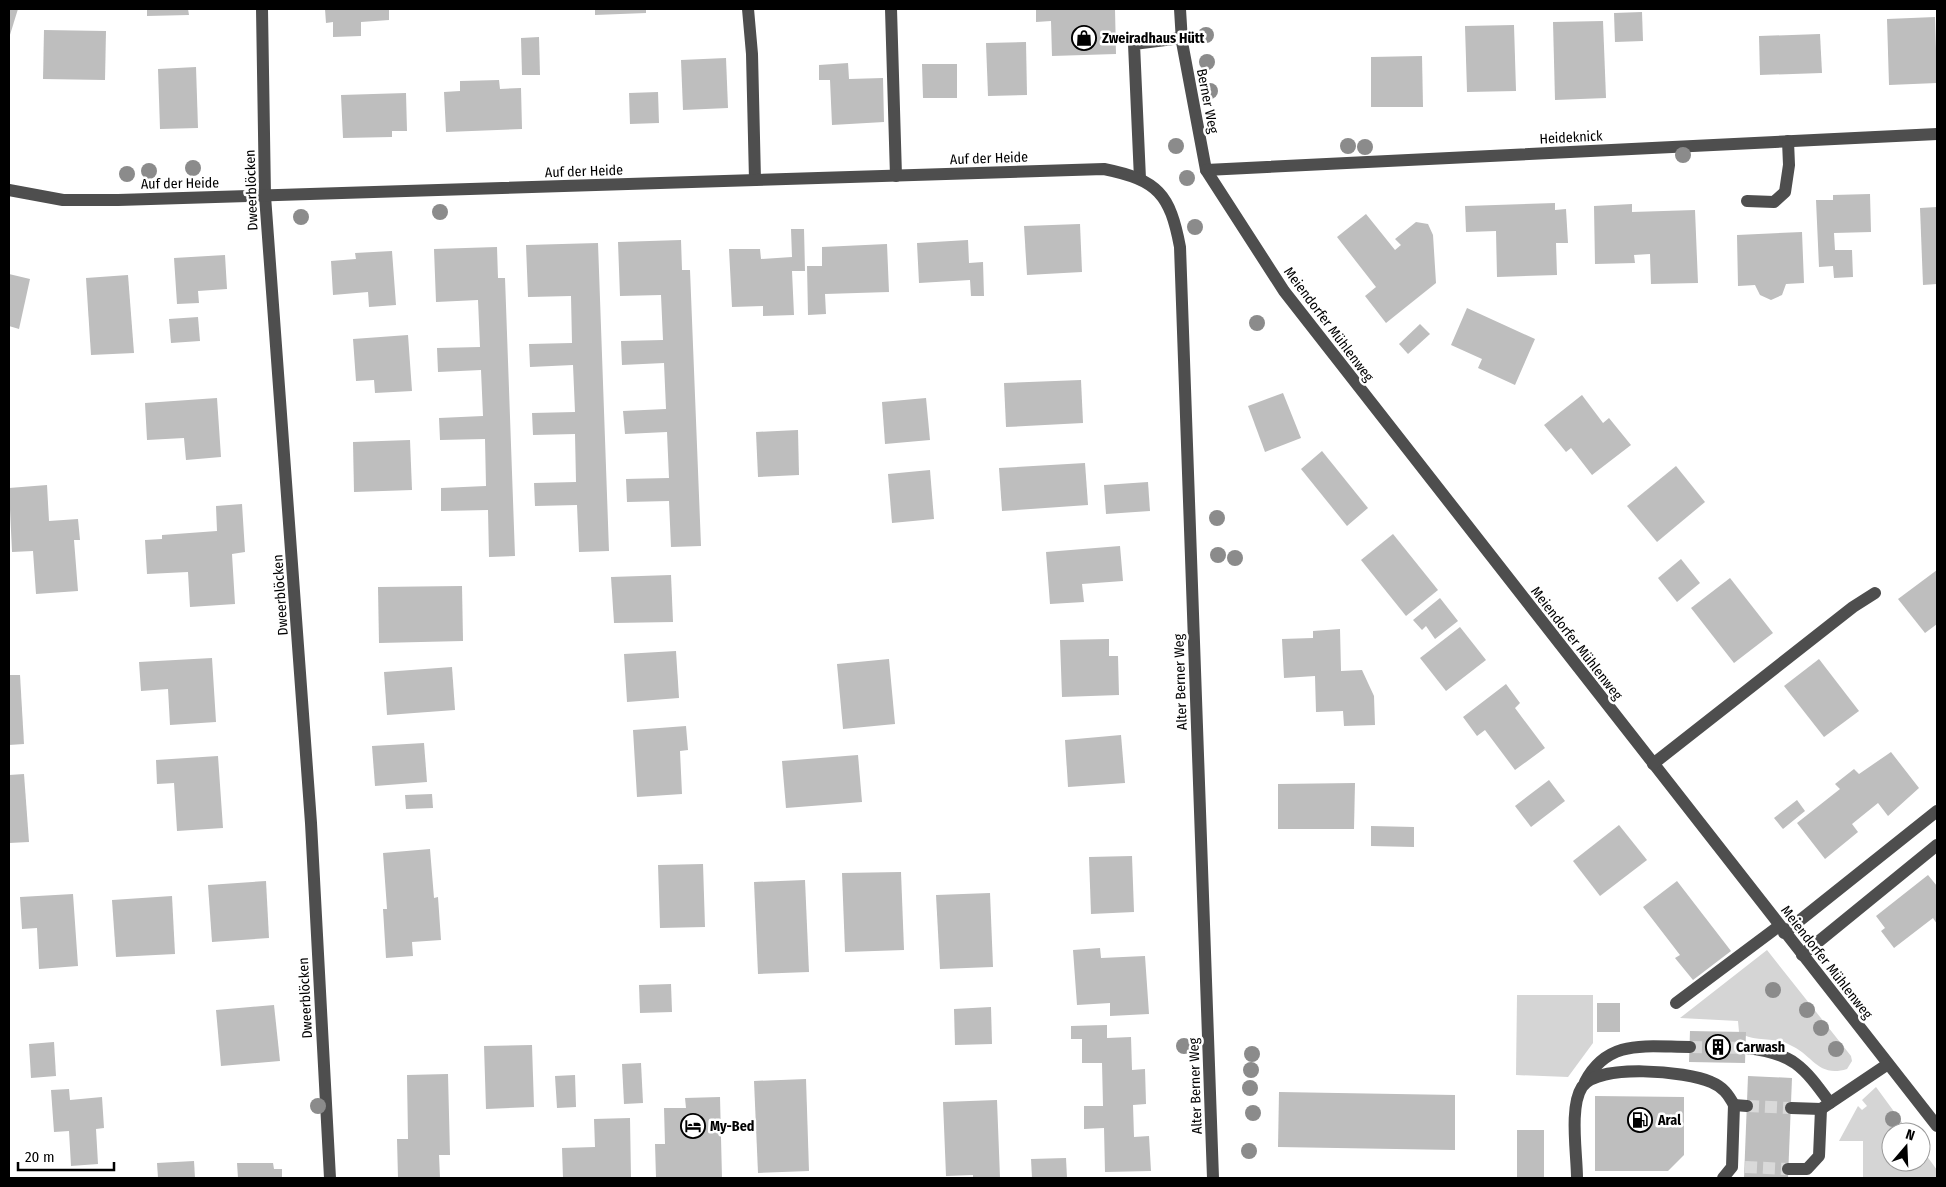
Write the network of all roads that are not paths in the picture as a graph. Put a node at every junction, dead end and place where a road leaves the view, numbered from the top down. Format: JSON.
{"nodes":[{"id":1,"x":262,"y":9,"type":"edge"},
{"id":2,"x":748,"y":9,"type":"edge"},
{"id":3,"x":891,"y":9,"type":"edge"},
{"id":4,"x":1180,"y":9,"type":"edge"},
{"id":5,"x":1181,"y":38,"type":"junction"},
{"id":6,"x":1937,"y":134,"type":"edge"},
{"id":7,"x":1788,"y":141,"type":"junction"},
{"id":8,"x":1206,"y":170,"type":"junction"},
{"id":9,"x":896,"y":176,"type":"junction"},
{"id":10,"x":1140,"y":179,"type":"junction"},
{"id":11,"x":755,"y":180,"type":"junction"},
{"id":12,"x":9,"y":190,"type":"edge"},
{"id":13,"x":1157,"y":190,"type":"joint"},
{"id":14,"x":265,"y":196,"type":"junction"},
{"id":15,"x":1747,"y":201,"type":"dead end"},
{"id":16,"x":1875,"y":593,"type":"dead end"},
{"id":17,"x":1653,"y":764,"type":"junction"},
{"id":18,"x":1937,"y":811,"type":"edge"},
{"id":19,"x":1937,"y":845,"type":"edge"},
{"id":20,"x":1782,"y":929,"type":"junction"},
{"id":21,"x":1802,"y":955,"type":"junction"},
{"id":22,"x":1676,"y":1003,"type":"dead end"},
{"id":23,"x":1690,"y":1047,"type":"tunnel mouth"},
{"id":24,"x":1746,"y":1048,"type":"tunnel mouth"},
{"id":25,"x":1888,"y":1064,"type":"junction"},
{"id":26,"x":1582,"y":1086,"type":"junction"},
{"id":27,"x":1826,"y":1106,"type":"junction"},
{"id":28,"x":1791,"y":1108,"type":"tunnel mouth"},
{"id":29,"x":1937,"y":1126,"type":"edge"},
{"id":30,"x":1788,"y":1169,"type":"tunnel mouth"},
{"id":31,"x":1811,"y":1174,"type":"edge"},
{"id":32,"x":330,"y":1178,"type":"edge"},
{"id":33,"x":1213,"y":1178,"type":"edge"},
{"id":34,"x":1577,"y":1178,"type":"edge"},
{"id":35,"x":1723,"y":1178,"type":"edge"}],
"edges":[{"from":1,"to":14,"type":"street","name":"Dweerblöcken"},
{"from":2,"to":11,"type":"street"},
{"from":3,"to":9,"type":"street"},
{"from":4,"to":5,"type":"street","name":"Berner Weg"},
{"from":5,"to":8,"type":"street","name":"Berner Weg"},
{"from":5,"to":10,"type":"street"},
{"from":6,"to":7,"type":"street","name":"Heideknick"},
{"from":7,"to":8,"type":"street","name":"Heideknick"},
{"from":7,"to":15,"type":"street"},
{"from":8,"to":17,"type":"street","name":"Meiendorfer Mühlenweg"},
{"from":9,"to":10,"type":"street","name":"Auf der Heide"},
{"from":9,"to":11,"type":"street","name":"Auf der Heide"},
{"from":10,"to":13,"type":"street","name":"Auf der Heide"},
{"from":11,"to":14,"type":"street","name":"Auf der Heide"},
{"from":12,"to":14,"type":"street","name":"Auf der Heide"},
{"from":13,"to":33,"type":"street","name":"Alter Berner Weg"},
{"from":14,"to":32,"type":"street","name":"Dweerblöcken"},
{"from":16,"to":17,"type":"street"},
{"from":17,"to":20,"type":"street","name":"Meiendorfer Mühlenweg"},
{"from":18,"to":20,"type":"street"},
{"from":19,"to":21,"type":"street"},
{"from":20,"to":21,"type":"street","name":"Meiendorfer Mühlenweg"},
{"from":20,"to":22,"type":"street"},
{"from":21,"to":25,"type":"street","name":"Meiendorfer Mühlenweg"},
{"from":23,"to":26,"type":"street"},
{"from":24,"to":27,"type":"street"},
{"from":25,"to":27,"type":"street"},
{"from":25,"to":29,"type":"street","name":"Meiendorfer Mühlenweg"},
{"from":26,"to":34,"type":"street"},
{"from":26,"to":35,"type":"street"},
{"from":27,"to":28,"type":"street"},
{"from":27,"to":31,"type":"street"},
{"from":30,"to":31,"type":"street"}]}
